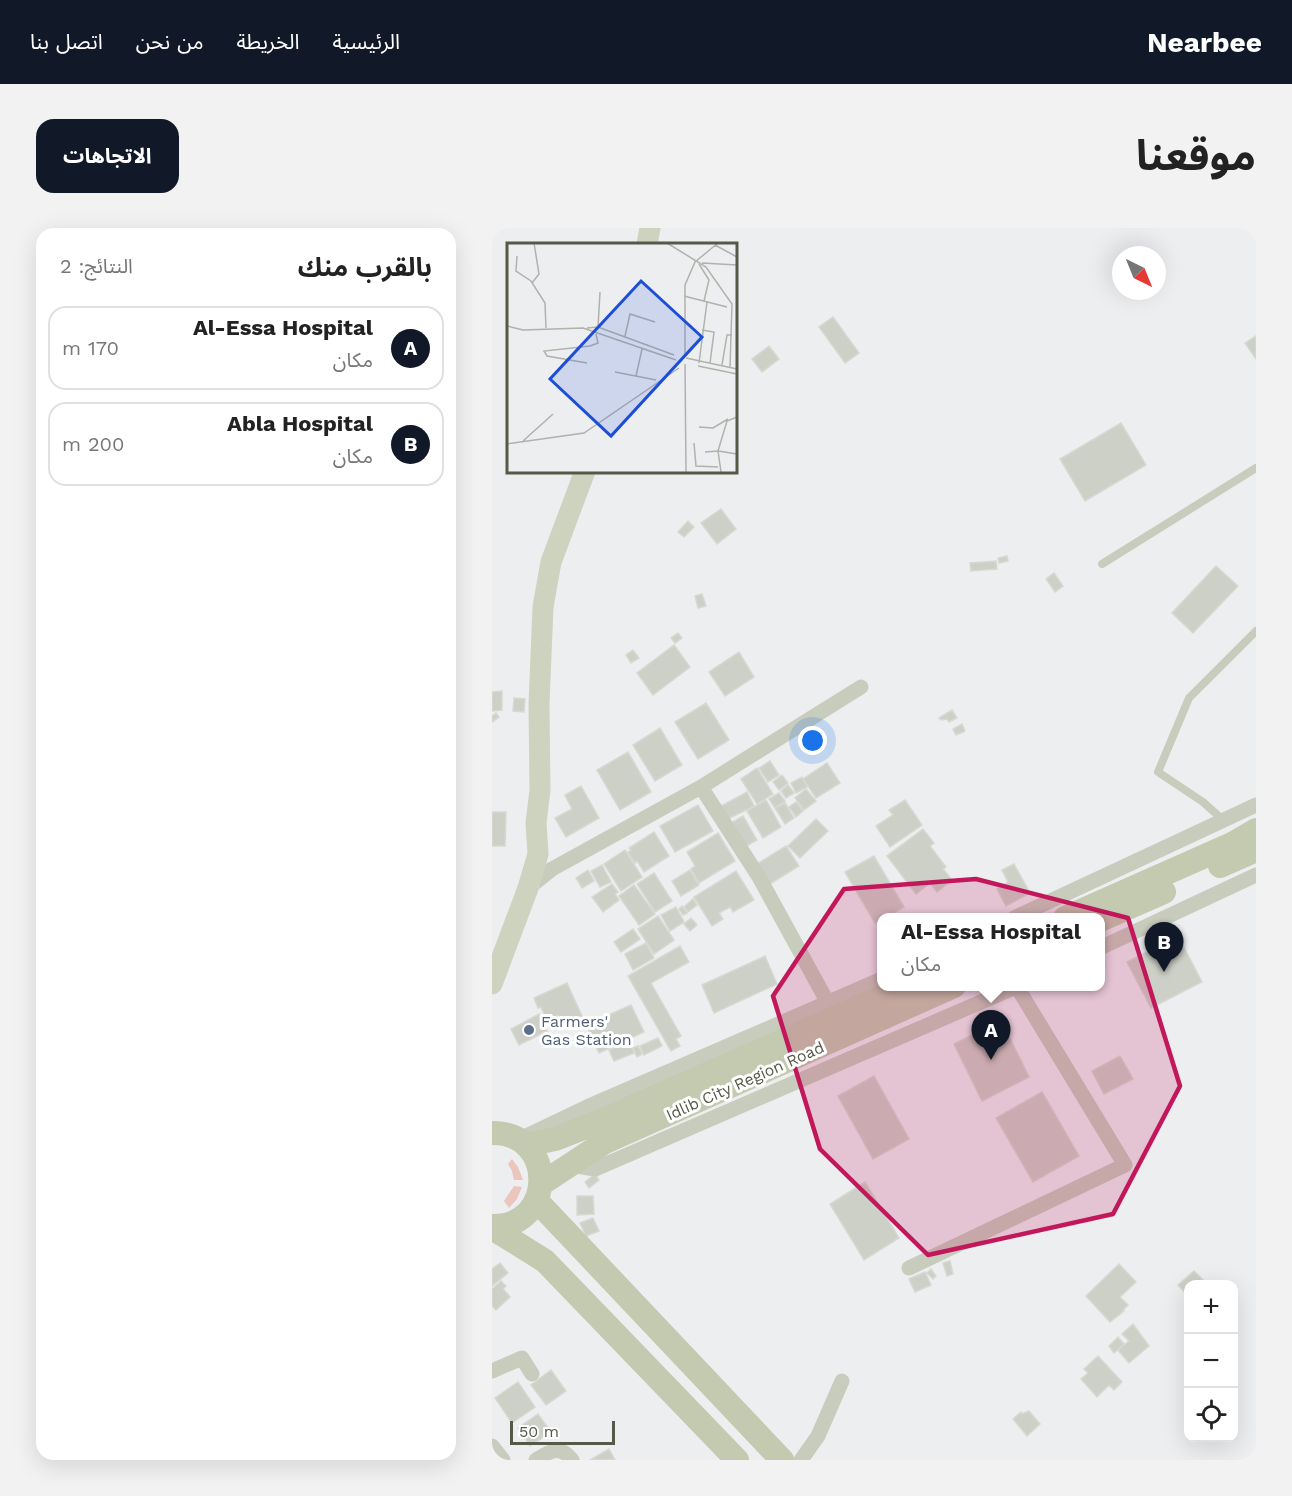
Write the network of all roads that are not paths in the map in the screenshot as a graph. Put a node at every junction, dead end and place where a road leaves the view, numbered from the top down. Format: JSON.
{"nodes":[{"id":1,"x":650,"y":228,"type":"edge"},
{"id":2,"x":647,"y":243,"type":"edge"},
{"id":3,"x":1256,"y":468,"type":"edge"},
{"id":4,"x":585,"y":472,"type":"edge"},
{"id":5,"x":1102,"y":564,"type":"dead end"},
{"id":6,"x":1256,"y":632,"type":"edge"},
{"id":7,"x":861,"y":687,"type":"dead end"},
{"id":8,"x":701,"y":787,"type":"junction"},
{"id":9,"x":1256,"y":805,"type":"edge"},
{"id":10,"x":1223,"y":820,"type":"junction"},
{"id":11,"x":1256,"y":830,"type":"edge"},
{"id":12,"x":1256,"y":849,"type":"edge"},
{"id":13,"x":1256,"y":876,"type":"edge"},
{"id":14,"x":528,"y":888,"type":"junction"},
{"id":15,"x":1025,"y":913,"type":"edge"},
{"id":16,"x":1076,"y":913,"type":"edge"},
{"id":17,"x":1105,"y":918,"type":"edge"},
{"id":18,"x":1105,"y":946,"type":"edge"},
{"id":19,"x":877,"y":981,"type":"edge"},
{"id":20,"x":492,"y":984,"type":"edge"},
{"id":21,"x":899,"y":991,"type":"edge"},
{"id":22,"x":945,"y":991,"type":"edge"},
{"id":23,"x":1008,"y":991,"type":"edge"},
{"id":24,"x":1019,"y":991,"type":"edge"},
{"id":25,"x":828,"y":1004,"type":"junction"},
{"id":26,"x":492,"y":1133,"type":"edge"},
{"id":27,"x":523,"y":1143,"type":"junction"},
{"id":28,"x":571,"y":1165,"type":"junction"},
{"id":29,"x":538,"y":1192,"type":"junction"},
{"id":30,"x":492,"y":1227,"type":"edge"},
{"id":31,"x":909,"y":1268,"type":"dead end"},
{"id":32,"x":492,"y":1371,"type":"edge"},
{"id":33,"x":532,"y":1374,"type":"dead end"},
{"id":34,"x":842,"y":1381,"type":"dead end"},
{"id":35,"x":492,"y":1446,"type":"edge"},
{"id":36,"x":503,"y":1460,"type":"edge"},
{"id":37,"x":536,"y":1460,"type":"edge"},
{"id":38,"x":572,"y":1460,"type":"edge"},
{"id":39,"x":737,"y":1460,"type":"edge"},
{"id":40,"x":782,"y":1460,"type":"edge"},
{"id":41,"x":801,"y":1460,"type":"edge"}],
"edges":[{"from":1,"to":2,"type":"street"},
{"from":3,"to":5,"type":"lane"},
{"from":4,"to":14,"type":"street"},
{"from":6,"to":10,"type":"lane"},
{"from":7,"to":8,"type":"street"},
{"from":8,"to":14,"type":"street"},
{"from":8,"to":25,"type":"street"},
{"from":9,"to":10,"type":"street"},
{"from":10,"to":15,"type":"street"},
{"from":11,"to":16,"type":"main road"},
{"from":12,"to":17,"type":"main road"},
{"from":13,"to":18,"type":"street"},
{"from":14,"to":20,"type":"street"},
{"from":19,"to":25,"type":"street"},
{"from":21,"to":27,"type":"main road","name":"Idlib City Region Road"},
{"from":22,"to":28,"type":"main road","name":"Idlib City Region Road"},
{"from":23,"to":28,"type":"street"},
{"from":24,"to":31,"type":"street"},
{"from":25,"to":27,"type":"street"},
{"from":26,"to":27,"type":"main road"},
{"from":27,"to":29,"type":"main road"},
{"from":28,"to":29,"type":"main road","name":"Idlib City Region Road"},
{"from":29,"to":30,"type":"main road","name":"Idlib City Region Road"},
{"from":29,"to":40,"type":"main road"},
{"from":30,"to":39,"type":"main road"},
{"from":32,"to":33,"type":"street"},
{"from":34,"to":41,"type":"street"},
{"from":35,"to":36,"type":"street"},
{"from":37,"to":38,"type":"street"}]}
